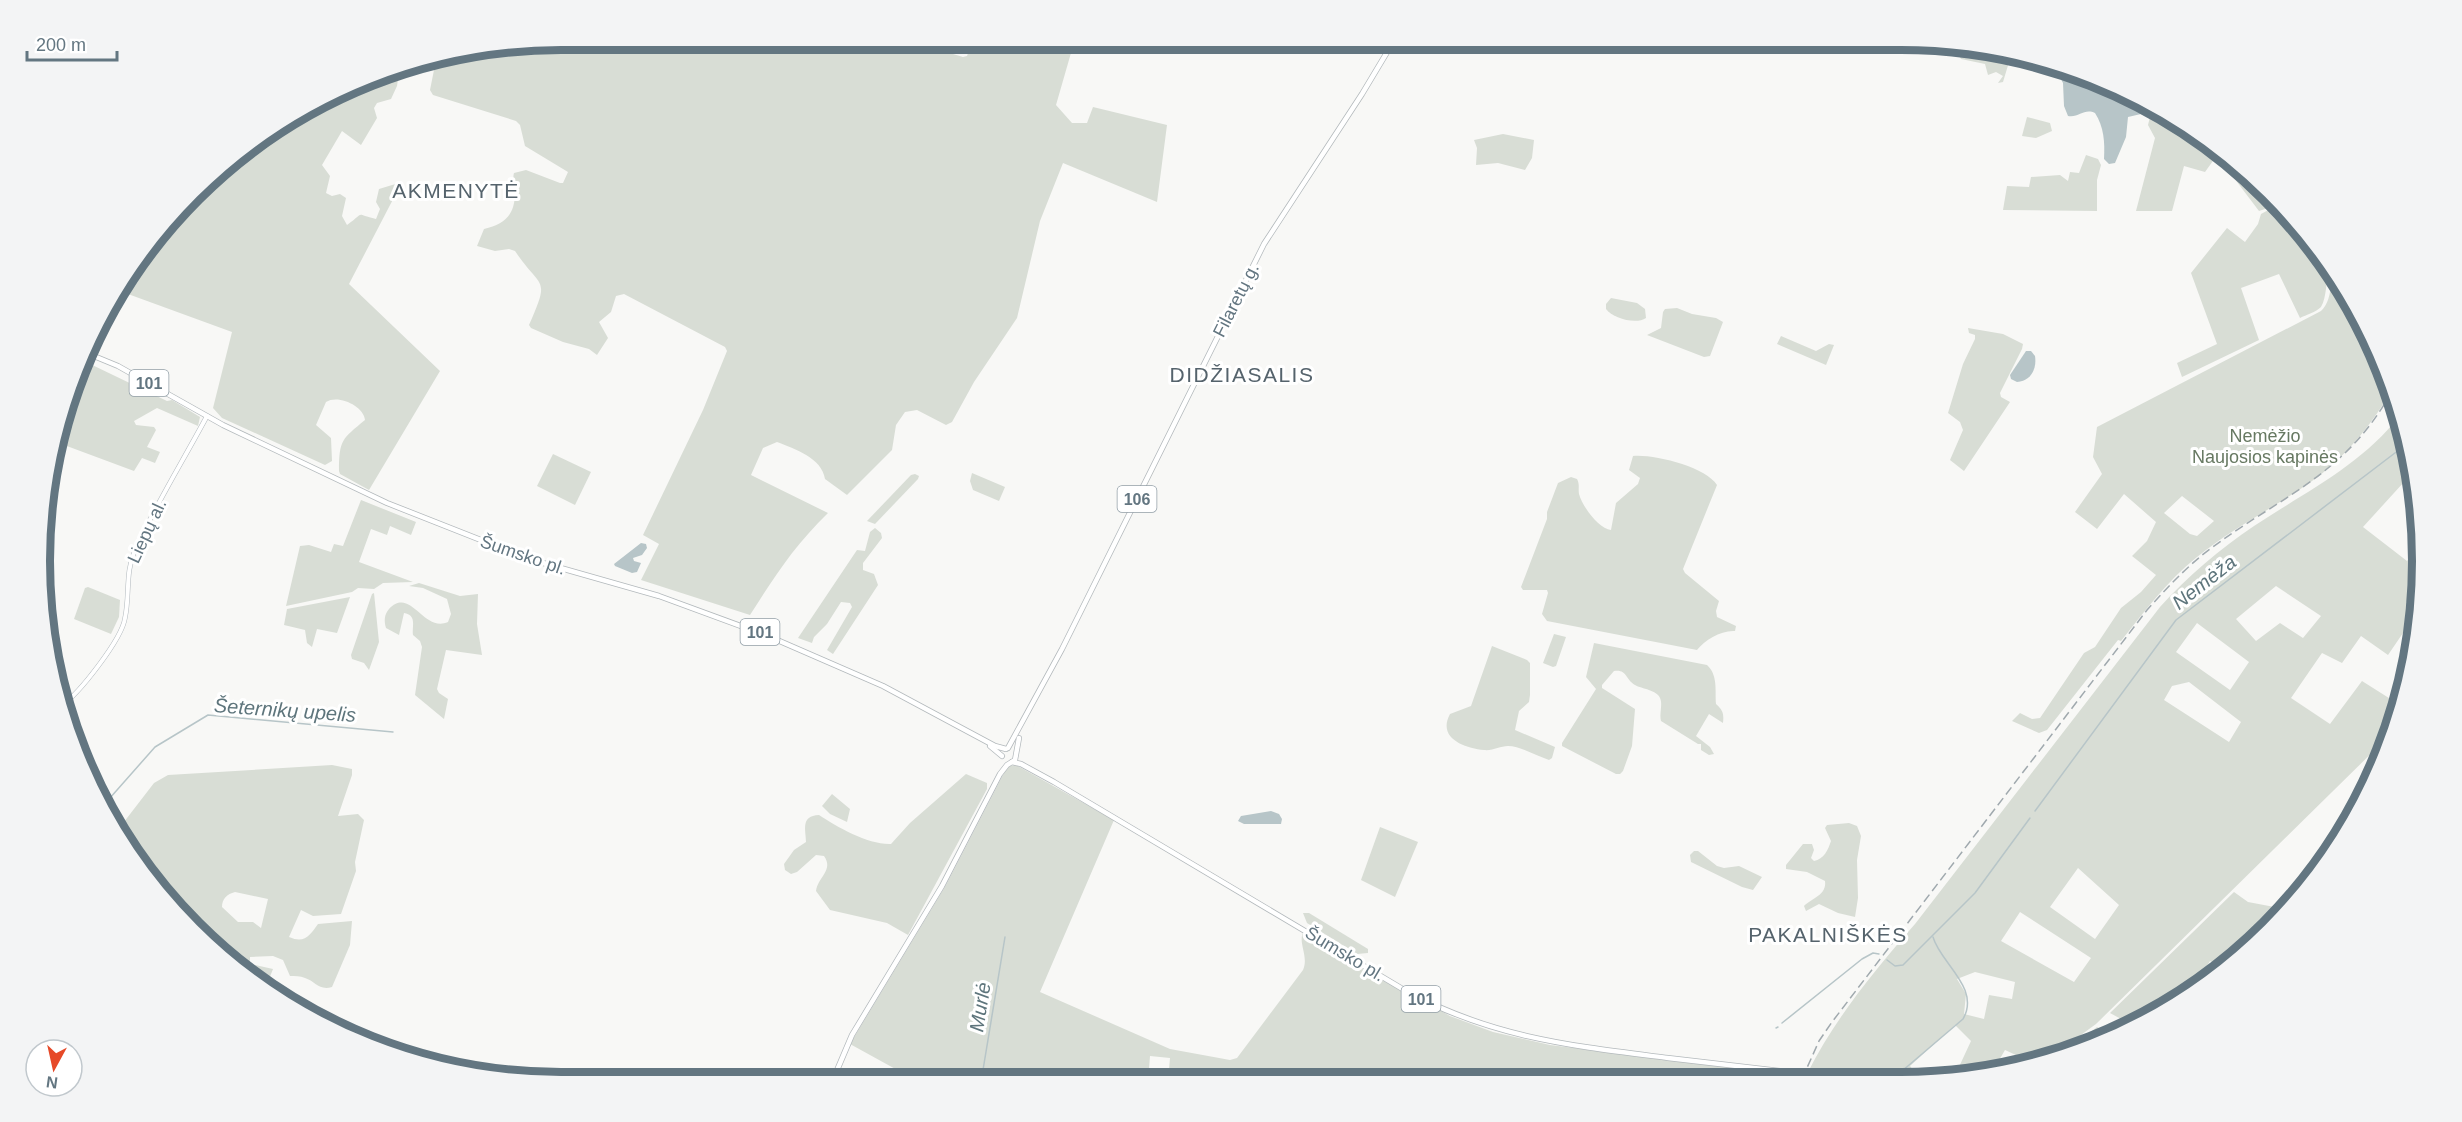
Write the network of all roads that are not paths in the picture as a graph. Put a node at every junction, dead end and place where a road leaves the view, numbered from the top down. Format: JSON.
{"nodes":[{"id":1,"x":1388,"y":50,"type":"edge"},
{"id":2,"x":92,"y":355,"type":"edge"},
{"id":3,"x":207,"y":416,"type":"junction"},
{"id":4,"x":69,"y":699,"type":"edge"},
{"id":5,"x":1035,"y":702,"type":"junction"},
{"id":6,"x":968,"y":732,"type":"junction"},
{"id":7,"x":1007,"y":749,"type":"junction"},
{"id":8,"x":1016,"y":754,"type":"junction"},
{"id":9,"x":1002,"y":757,"type":"junction"},
{"id":10,"x":1011,"y":763,"type":"junction"},
{"id":11,"x":1000,"y":774,"type":"junction"},
{"id":12,"x":1054,"y":782,"type":"junction"},
{"id":13,"x":836,"y":1072,"type":"edge"},
{"id":14,"x":1789,"y":1072,"type":"edge"}],
"edges":[{"from":1,"to":5,"type":"main road","name":"Filaretų g.","number":"106"},
{"from":2,"to":3,"type":"main road","name":"Šumsko pl.","number":"101"},
{"from":3,"to":4,"type":"main road","name":"Liepų al."},
{"from":3,"to":6,"type":"main road","name":"Šumsko pl.","number":"101"},
{"from":5,"to":7,"type":"main road","name":"Filaretų g.","number":"106"},
{"from":5,"to":8,"type":"main road","name":"Filaretų g.","number":"106"},
{"from":6,"to":7,"type":"main road","name":"Šumsko pl.","number":"101"},
{"from":6,"to":9,"type":"main road","name":"Šumsko pl.","number":"101"},
{"from":7,"to":8,"type":"main road","name":"Šumsko pl."},
{"from":7,"to":9,"type":"main road","number":"106"},
{"from":8,"to":10,"type":"main road","number":"106"},
{"from":8,"to":12,"type":"main road","name":"Šumsko pl.","number":"101"},
{"from":9,"to":10,"type":"main road","name":"Šumsko pl."},
{"from":9,"to":11,"type":"main road","number":"106"},
{"from":10,"to":11,"type":"main road","number":"106"},
{"from":10,"to":12,"type":"main road","name":"Šumsko pl.","number":"101"},
{"from":11,"to":13,"type":"main road","number":"106"},
{"from":12,"to":14,"type":"main road","name":"Šumsko pl.","number":"101"}]}
